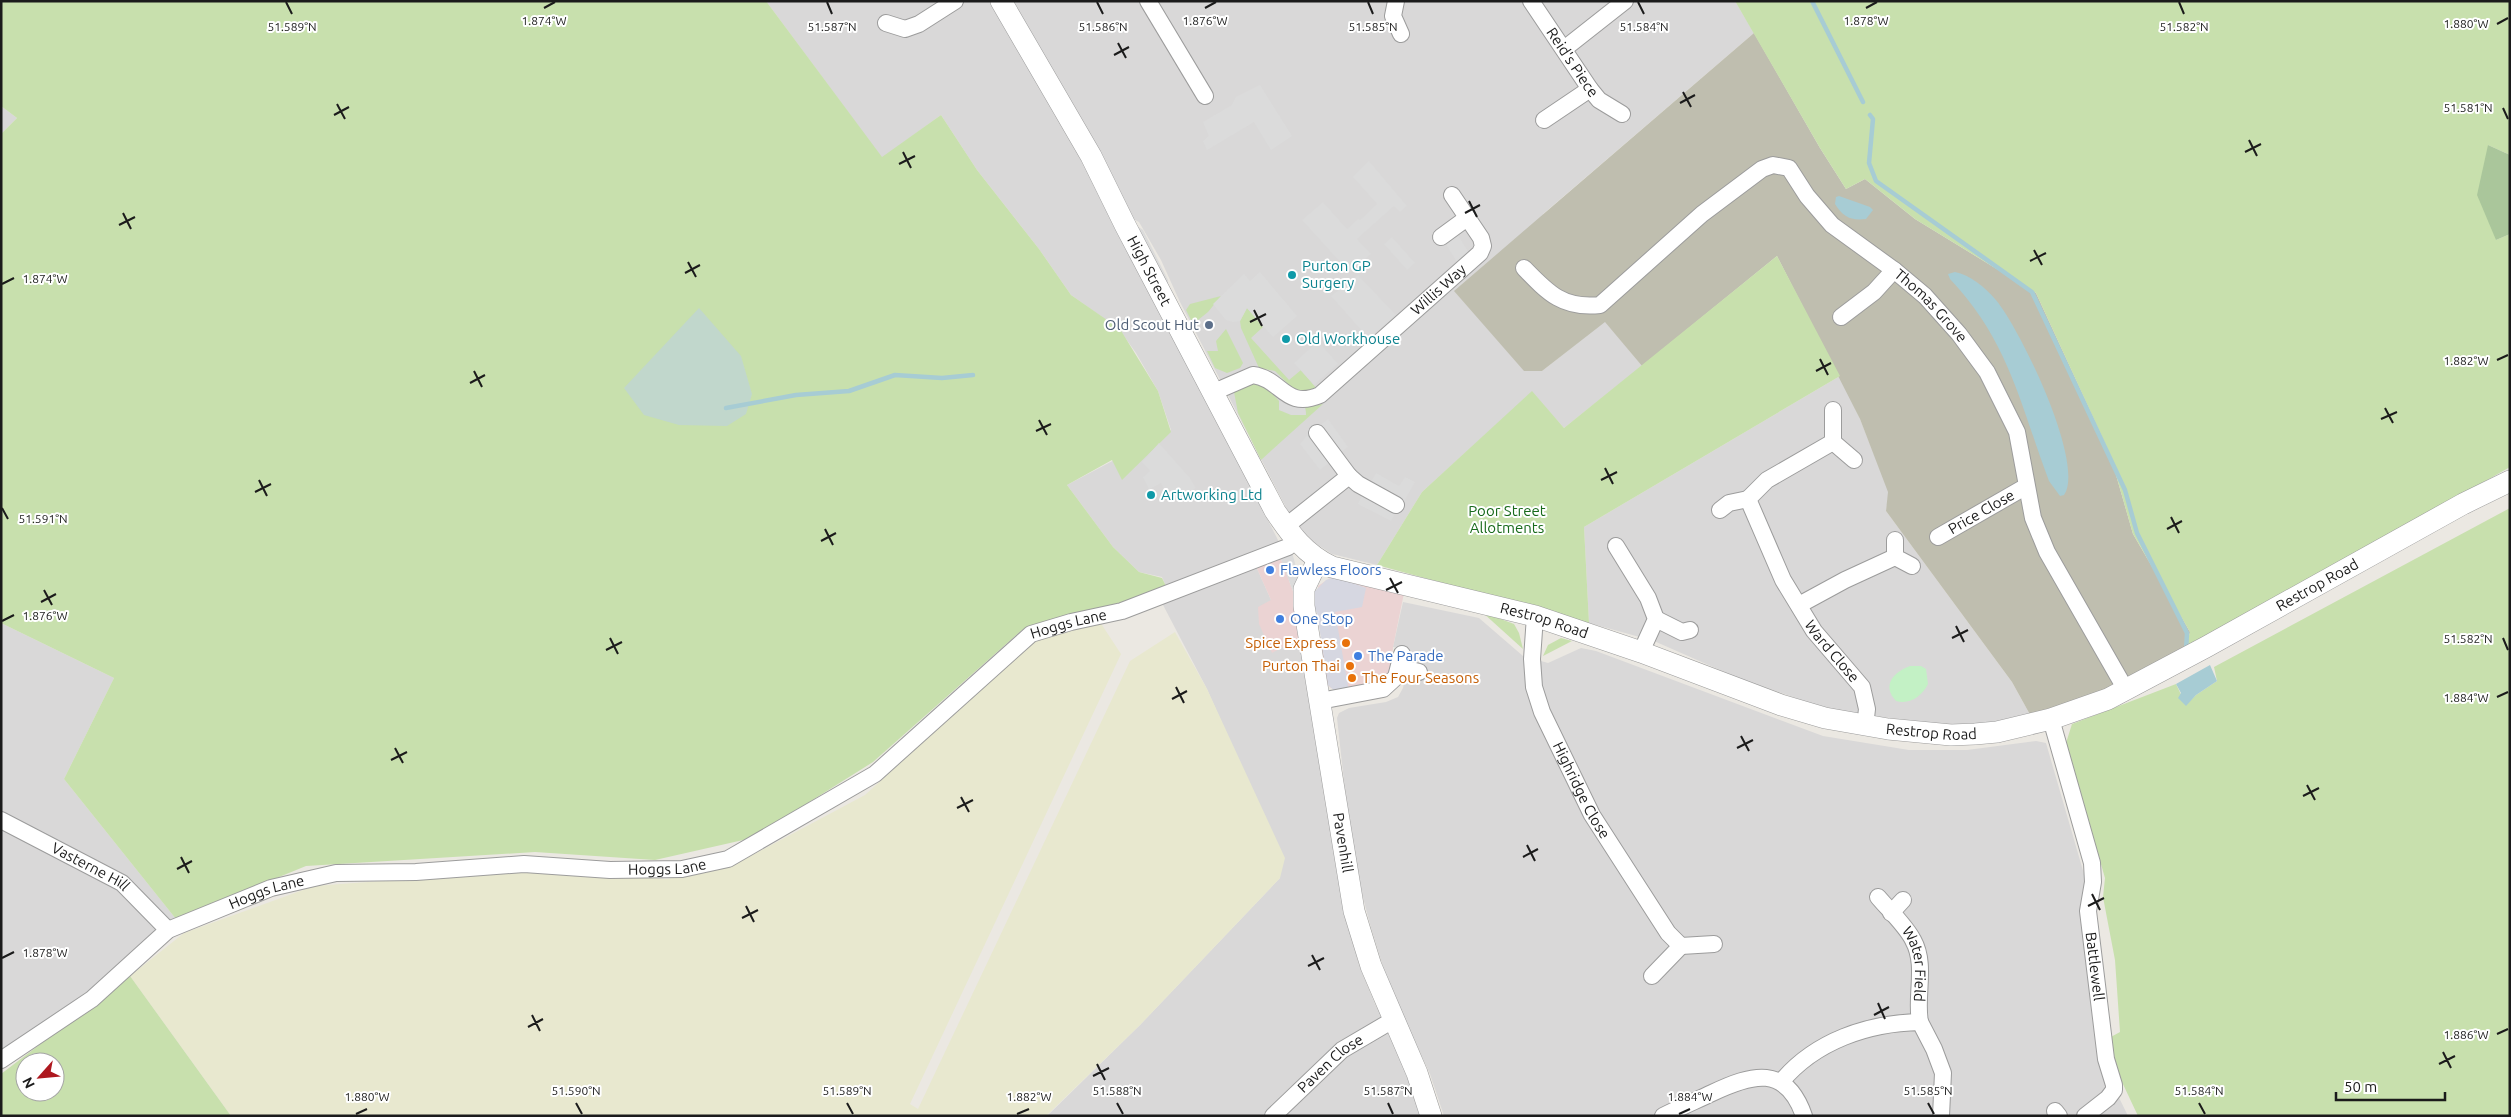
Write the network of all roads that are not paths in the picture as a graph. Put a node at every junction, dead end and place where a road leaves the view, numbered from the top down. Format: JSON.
{"nodes":[{"id":1,"x":955,"y":1,"type":"edge"},
{"id":2,"x":1000,"y":1,"type":"edge"},
{"id":3,"x":1148,"y":1,"type":"edge"},
{"id":4,"x":1396,"y":1,"type":"edge"},
{"id":5,"x":1531,"y":1,"type":"edge"},
{"id":6,"x":1625,"y":1,"type":"edge"},
{"id":7,"x":886,"y":23,"type":"dead end"},
{"id":8,"x":1401,"y":34,"type":"dead end"},
{"id":9,"x":1564,"y":49,"type":"junction"},
{"id":10,"x":1590,"y":89,"type":"junction"},
{"id":11,"x":1205,"y":96,"type":"dead end"},
{"id":12,"x":1622,"y":114,"type":"dead end"},
{"id":13,"x":1544,"y":121,"type":"dead end"},
{"id":14,"x":1452,"y":195,"type":"dead end"},
{"id":15,"x":1467,"y":218,"type":"junction"},
{"id":16,"x":1441,"y":237,"type":"dead end"},
{"id":17,"x":1524,"y":268,"type":"dead end"},
{"id":18,"x":1894,"y":270,"type":"junction"},
{"id":19,"x":1841,"y":317,"type":"dead end"},
{"id":20,"x":1214,"y":392,"type":"junction"},
{"id":21,"x":1833,"y":410,"type":"dead end"},
{"id":22,"x":1318,"y":433,"type":"dead end"},
{"id":23,"x":1833,"y":442,"type":"junction"},
{"id":24,"x":1854,"y":460,"type":"dead end"},
{"id":25,"x":1349,"y":476,"type":"junction"},
{"id":26,"x":2510,"y":481,"type":"edge"},
{"id":27,"x":2026,"y":487,"type":"junction"},
{"id":28,"x":1748,"y":499,"type":"junction"},
{"id":29,"x":1396,"y":505,"type":"dead end"},
{"id":30,"x":1720,"y":510,"type":"dead end"},
{"id":31,"x":1290,"y":533,"type":"junction"},
{"id":32,"x":1938,"y":536,"type":"dead end"},
{"id":33,"x":1895,"y":540,"type":"dead end"},
{"id":34,"x":1616,"y":546,"type":"dead end"},
{"id":35,"x":1895,"y":557,"type":"junction"},
{"id":36,"x":1318,"y":560,"type":"junction"},
{"id":37,"x":1912,"y":566,"type":"dead end"},
{"id":38,"x":1799,"y":605,"type":"junction"},
{"id":39,"x":1534,"y":616,"type":"junction"},
{"id":40,"x":1656,"y":619,"type":"junction"},
{"id":41,"x":1690,"y":630,"type":"dead end"},
{"id":42,"x":1641,"y":652,"type":"junction"},
{"id":43,"x":1419,"y":672,"type":"dead end"},
{"id":44,"x":2126,"y":690,"type":"junction"},
{"id":45,"x":1320,"y":701,"type":"junction"},
{"id":46,"x":2051,"y":719,"type":"junction"},
{"id":47,"x":1865,"y":726,"type":"junction"},
{"id":48,"x":1,"y":820,"type":"edge"},
{"id":49,"x":1878,"y":897,"type":"dead end"},
{"id":50,"x":1903,"y":900,"type":"dead end"},
{"id":51,"x":1891,"y":913,"type":"junction"},
{"id":52,"x":168,"y":930,"type":"junction"},
{"id":53,"x":1714,"y":944,"type":"dead end"},
{"id":54,"x":1681,"y":946,"type":"junction"},
{"id":55,"x":1652,"y":976,"type":"dead end"},
{"id":56,"x":1394,"y":1020,"type":"junction"},
{"id":57,"x":1920,"y":1022,"type":"junction"},
{"id":58,"x":1,"y":1060,"type":"edge"},
{"id":59,"x":1781,"y":1082,"type":"junction"},
{"id":60,"x":1273,"y":1116,"type":"edge"},
{"id":61,"x":1431,"y":1116,"type":"edge"},
{"id":62,"x":1662,"y":1116,"type":"edge"},
{"id":63,"x":1804,"y":1116,"type":"edge"},
{"id":64,"x":1941,"y":1116,"type":"edge"},
{"id":65,"x":2085,"y":1116,"type":"edge"}],
"edges":[{"from":1,"to":7,"type":"street"},
{"from":2,"to":20,"type":"street","name":"High Street"},
{"from":3,"to":11,"type":"street"},
{"from":4,"to":8,"type":"street"},
{"from":5,"to":9,"type":"street","name":"Reid's Piece"},
{"from":6,"to":9,"type":"street"},
{"from":9,"to":10,"type":"street","name":"Reid's Piece"},
{"from":10,"to":12,"type":"street","name":"Reid's Piece"},
{"from":10,"to":13,"type":"street"},
{"from":14,"to":15,"type":"street","name":"Willis Way"},
{"from":15,"to":16,"type":"street"},
{"from":15,"to":20,"type":"street","name":"Willis Way"},
{"from":17,"to":18,"type":"street","name":"Thomas Grove"},
{"from":18,"to":19,"type":"street"},
{"from":18,"to":27,"type":"street","name":"Thomas Grove"},
{"from":20,"to":31,"type":"street","name":"High Street"},
{"from":21,"to":23,"type":"street"},
{"from":22,"to":25,"type":"street"},
{"from":23,"to":24,"type":"street"},
{"from":23,"to":28,"type":"street"},
{"from":25,"to":29,"type":"street"},
{"from":25,"to":31,"type":"street","name":"Hoggs Lane"},
{"from":26,"to":44,"type":"street","name":"Restrop Road"},
{"from":27,"to":32,"type":"street","name":"Price Close"},
{"from":27,"to":44,"type":"street","name":"Thomas Grove"},
{"from":28,"to":30,"type":"street"},
{"from":28,"to":38,"type":"street","name":"Ward Close"},
{"from":31,"to":36,"type":"street","name":"High Street"},
{"from":31,"to":52,"type":"street","name":"Hoggs Lane"},
{"from":33,"to":35,"type":"street"},
{"from":34,"to":40,"type":"street"},
{"from":35,"to":37,"type":"street"},
{"from":35,"to":38,"type":"street","name":"Ward Close"},
{"from":36,"to":39,"type":"street","name":"Restrop Road"},
{"from":36,"to":45,"type":"street","name":"Pavenhill"},
{"from":38,"to":47,"type":"street","name":"Ward Close"},
{"from":39,"to":42,"type":"street","name":"Restrop Road"},
{"from":39,"to":54,"type":"street","name":"Highridge Close"},
{"from":40,"to":41,"type":"street"},
{"from":40,"to":42,"type":"street"},
{"from":42,"to":47,"type":"street","name":"Restrop Road"},
{"from":43,"to":45,"type":"street"},
{"from":44,"to":46,"type":"street","name":"Restrop Road"},
{"from":45,"to":56,"type":"street","name":"Pavenhill"},
{"from":46,"to":47,"type":"street","name":"Restrop Road"},
{"from":46,"to":65,"type":"street","name":"Battlewell"},
{"from":48,"to":52,"type":"street","name":"Vasterne Hill"},
{"from":49,"to":51,"type":"street","name":"Water Field"},
{"from":50,"to":51,"type":"street","name":"Water Field"},
{"from":51,"to":57,"type":"street","name":"Water Field"},
{"from":52,"to":58,"type":"street","name":"Hoggs Lane"},
{"from":53,"to":54,"type":"street"},
{"from":54,"to":55,"type":"street"},
{"from":56,"to":60,"type":"street","name":"Paven Close"},
{"from":56,"to":61,"type":"street","name":"Pavenhill"},
{"from":57,"to":59,"type":"street"},
{"from":57,"to":64,"type":"street"},
{"from":59,"to":62,"type":"street"},
{"from":59,"to":63,"type":"street"}]}
